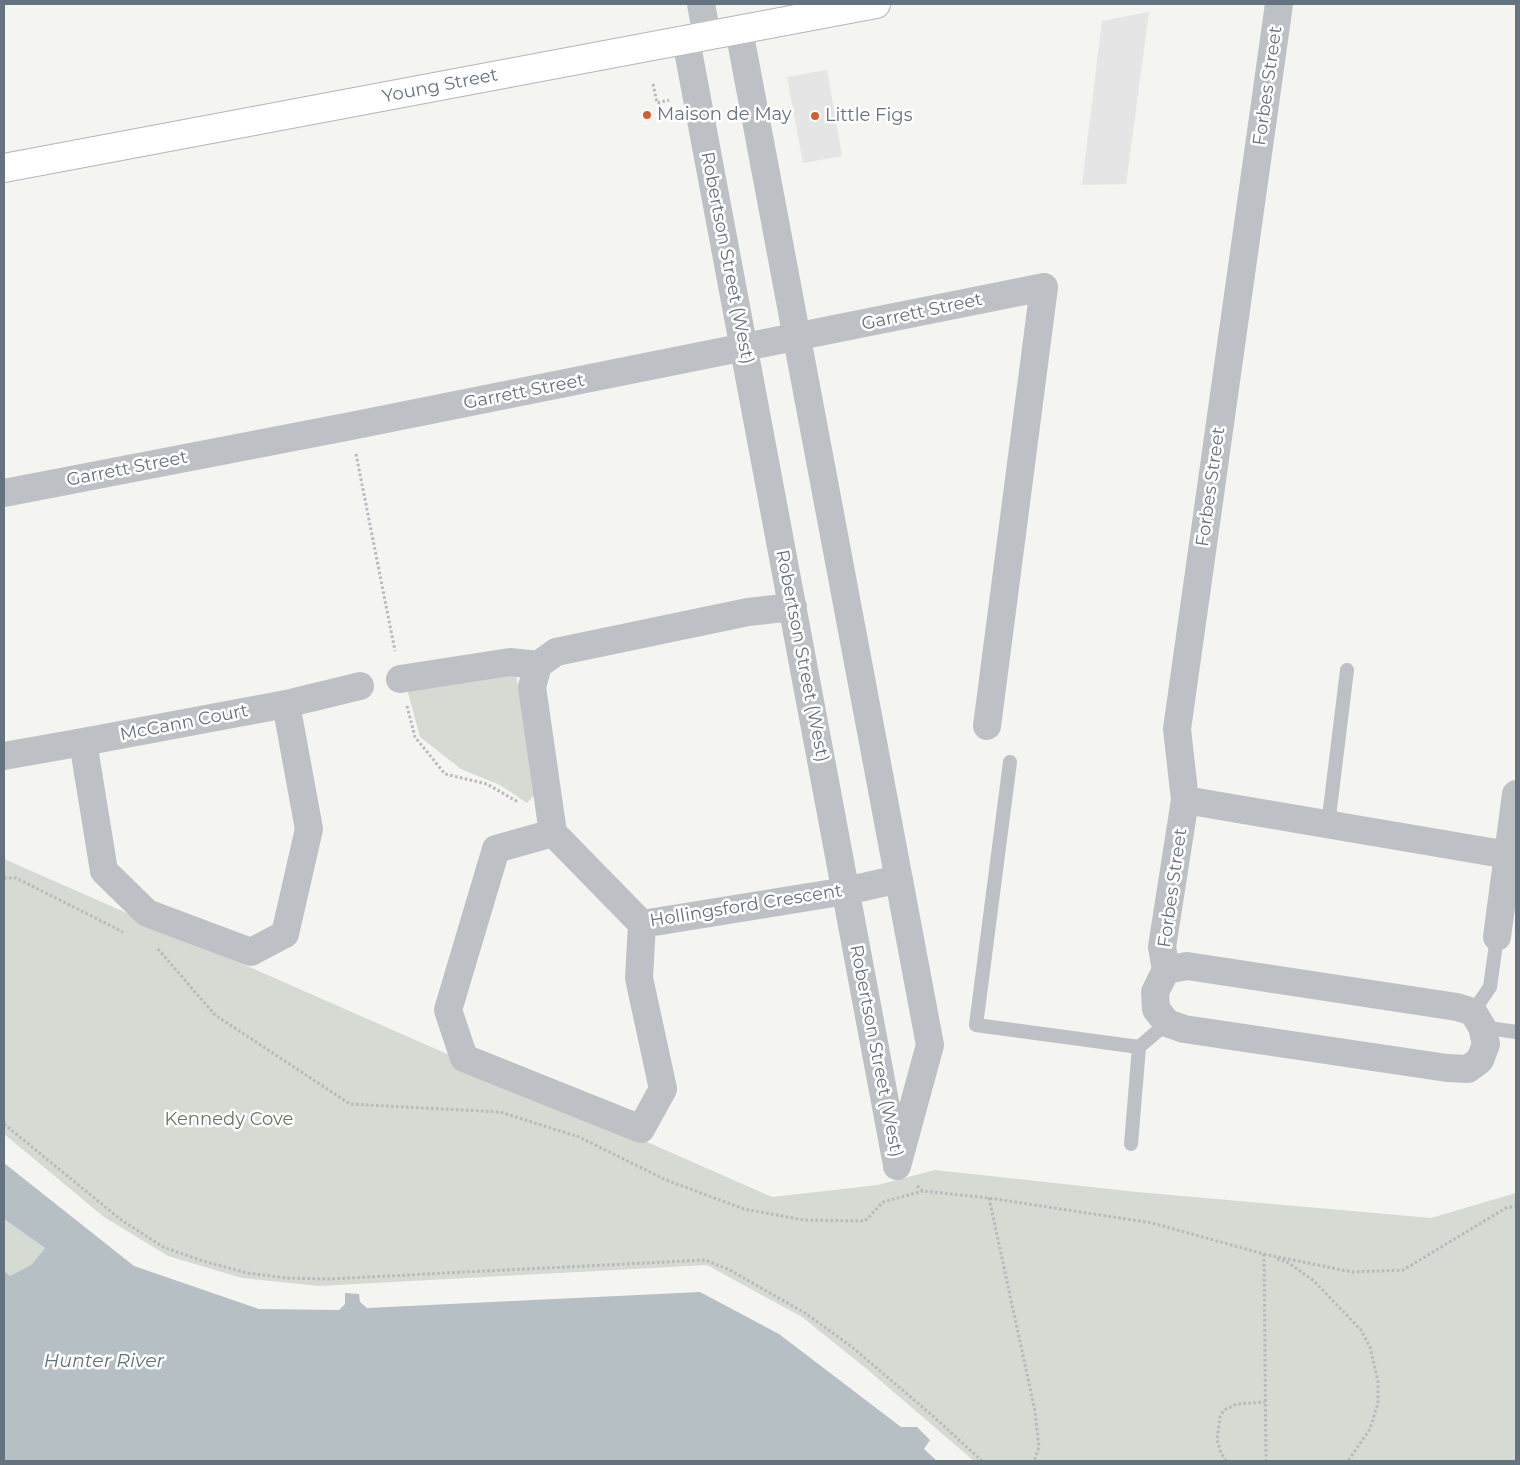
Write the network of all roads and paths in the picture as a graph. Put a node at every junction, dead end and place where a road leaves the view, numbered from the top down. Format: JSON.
{"nodes":[{"id":1,"x":701,"y":4,"type":"edge"},
{"id":2,"x":876,"y":4,"type":"edge"},
{"id":3,"x":1280,"y":4,"type":"edge"},
{"id":4,"x":739,"y":30,"type":"junction"},
{"id":5,"x":696,"y":38,"type":"junction"},
{"id":6,"x":653,"y":84,"type":"dead end"},
{"id":7,"x":674,"y":99,"type":"dead end"},
{"id":8,"x":4,"y":168,"type":"edge"},
{"id":9,"x":797,"y":338,"type":"junction"},
{"id":10,"x":744,"y":348,"type":"junction"},
{"id":11,"x":4,"y":493,"type":"edge"},
{"id":12,"x":793,"y":607,"type":"junction"},
{"id":13,"x":538,"y":665,"type":"junction"},
{"id":14,"x":1347,"y":670,"type":"dead end"},
{"id":15,"x":400,"y":679,"type":"dead end"},
{"id":16,"x":360,"y":686,"type":"dead end"},
{"id":17,"x":286,"y":704,"type":"junction"},
{"id":18,"x":987,"y":726,"type":"dead end"},
{"id":19,"x":83,"y":742,"type":"junction"},
{"id":20,"x":4,"y":756,"type":"edge"},
{"id":21,"x":1010,"y":762,"type":"dead end"},
{"id":22,"x":1516,"y":794,"type":"edge"},
{"id":23,"x":1185,"y":800,"type":"junction"},
{"id":24,"x":1328,"y":824,"type":"junction"},
{"id":25,"x":552,"y":833,"type":"junction"},
{"id":26,"x":1508,"y":855,"type":"junction"},
{"id":27,"x":4,"y":878,"type":"edge"},
{"id":28,"x":899,"y":879,"type":"junction"},
{"id":29,"x":846,"y":891,"type":"junction"},
{"id":30,"x":642,"y":924,"type":"junction"},
{"id":31,"x":132,"y":936,"type":"dead end"},
{"id":32,"x":1497,"y":937,"type":"joint"},
{"id":33,"x":149,"y":945,"type":"dead end"},
{"id":34,"x":1166,"y":970,"type":"junction"},
{"id":35,"x":1478,"y":1020,"type":"junction"},
{"id":36,"x":1167,"y":1023,"type":"junction"},
{"id":37,"x":1516,"y":1032,"type":"edge"},
{"id":38,"x":1139,"y":1047,"type":"junction"},
{"id":39,"x":589,"y":1108,"type":"junction"},
{"id":40,"x":4,"y":1124,"type":"edge"},
{"id":41,"x":576,"y":1136,"type":"junction"},
{"id":42,"x":1131,"y":1144,"type":"dead end"},
{"id":43,"x":897,"y":1166,"type":"junction"},
{"id":44,"x":923,"y":1191,"type":"junction"},
{"id":45,"x":989,"y":1198,"type":"junction"},
{"id":46,"x":1516,"y":1206,"type":"edge"},
{"id":47,"x":1264,"y":1254,"type":"junction"},
{"id":48,"x":1265,"y":1402,"type":"junction"},
{"id":49,"x":982,"y":1461,"type":"edge"},
{"id":50,"x":1034,"y":1461,"type":"edge"},
{"id":51,"x":1226,"y":1461,"type":"edge"},
{"id":52,"x":1266,"y":1461,"type":"edge"},
{"id":53,"x":1348,"y":1461,"type":"edge"}],
"edges":[{"from":1,"to":5,"type":"street","name":"Robertson Street (West)"},
{"from":2,"to":4,"type":"main road","name":"Young Street"},
{"from":3,"to":23,"type":"street","name":"Forbes Street"},
{"from":4,"to":5,"type":"main road","name":"Young Street"},
{"from":4,"to":9,"type":"street","name":"Robertson Street (West)"},
{"from":5,"to":8,"type":"main road","name":"Young Street"},
{"from":5,"to":10,"type":"street","name":"Robertson Street (West)"},
{"from":6,"to":7,"type":"path"},
{"from":9,"to":10,"type":"street","name":"Garrett Street"},
{"from":9,"to":18,"type":"street","name":"Garrett Street"},
{"from":9,"to":28,"type":"street","name":"Robertson Street (West)"},
{"from":10,"to":11,"type":"street","name":"Garrett Street"},
{"from":10,"to":12,"type":"street","name":"Robertson Street (West)"},
{"from":12,"to":13,"type":"street"},
{"from":12,"to":29,"type":"street","name":"Robertson Street (West)"},
{"from":13,"to":15,"type":"street"},
{"from":13,"to":25,"type":"street"},
{"from":14,"to":24,"type":"lane"},
{"from":16,"to":17,"type":"street","name":"McCann Court"},
{"from":17,"to":19,"type":"street","name":"McCann Court"},
{"from":17,"to":19,"type":"street"},
{"from":19,"to":20,"type":"street","name":"McCann Court"},
{"from":21,"to":38,"type":"lane"},
{"from":22,"to":26,"type":"street"},
{"from":23,"to":24,"type":"street"},
{"from":23,"to":34,"type":"street","name":"Forbes Street"},
{"from":24,"to":26,"type":"street"},
{"from":25,"to":30,"type":"street","name":"Hollingsford Crescent"},
{"from":25,"to":39,"type":"street"},
{"from":26,"to":32,"type":"street"},
{"from":27,"to":31,"type":"path"},
{"from":28,"to":29,"type":"street","name":"Hollingsford Crescent"},
{"from":28,"to":43,"type":"street","name":"Robertson Street (West)"},
{"from":29,"to":30,"type":"street","name":"Hollingsford Crescent"},
{"from":29,"to":43,"type":"street","name":"Robertson Street (West)"},
{"from":30,"to":39,"type":"street"},
{"from":32,"to":35,"type":"lane"},
{"from":33,"to":41,"type":"path"},
{"from":34,"to":35,"type":"street"},
{"from":34,"to":36,"type":"street"},
{"from":35,"to":36,"type":"street"},
{"from":35,"to":37,"type":"lane"},
{"from":36,"to":38,"type":"lane"},
{"from":38,"to":42,"type":"lane"},
{"from":39,"to":41,"type":"path"},
{"from":40,"to":49,"type":"path"},
{"from":41,"to":44,"type":"path"},
{"from":43,"to":44,"type":"path"},
{"from":44,"to":45,"type":"path"},
{"from":45,"to":47,"type":"path"},
{"from":45,"to":50,"type":"path"},
{"from":46,"to":47,"type":"path"},
{"from":47,"to":48,"type":"path"},
{"from":47,"to":53,"type":"path"},
{"from":48,"to":51,"type":"path"},
{"from":48,"to":52,"type":"path"}]}
